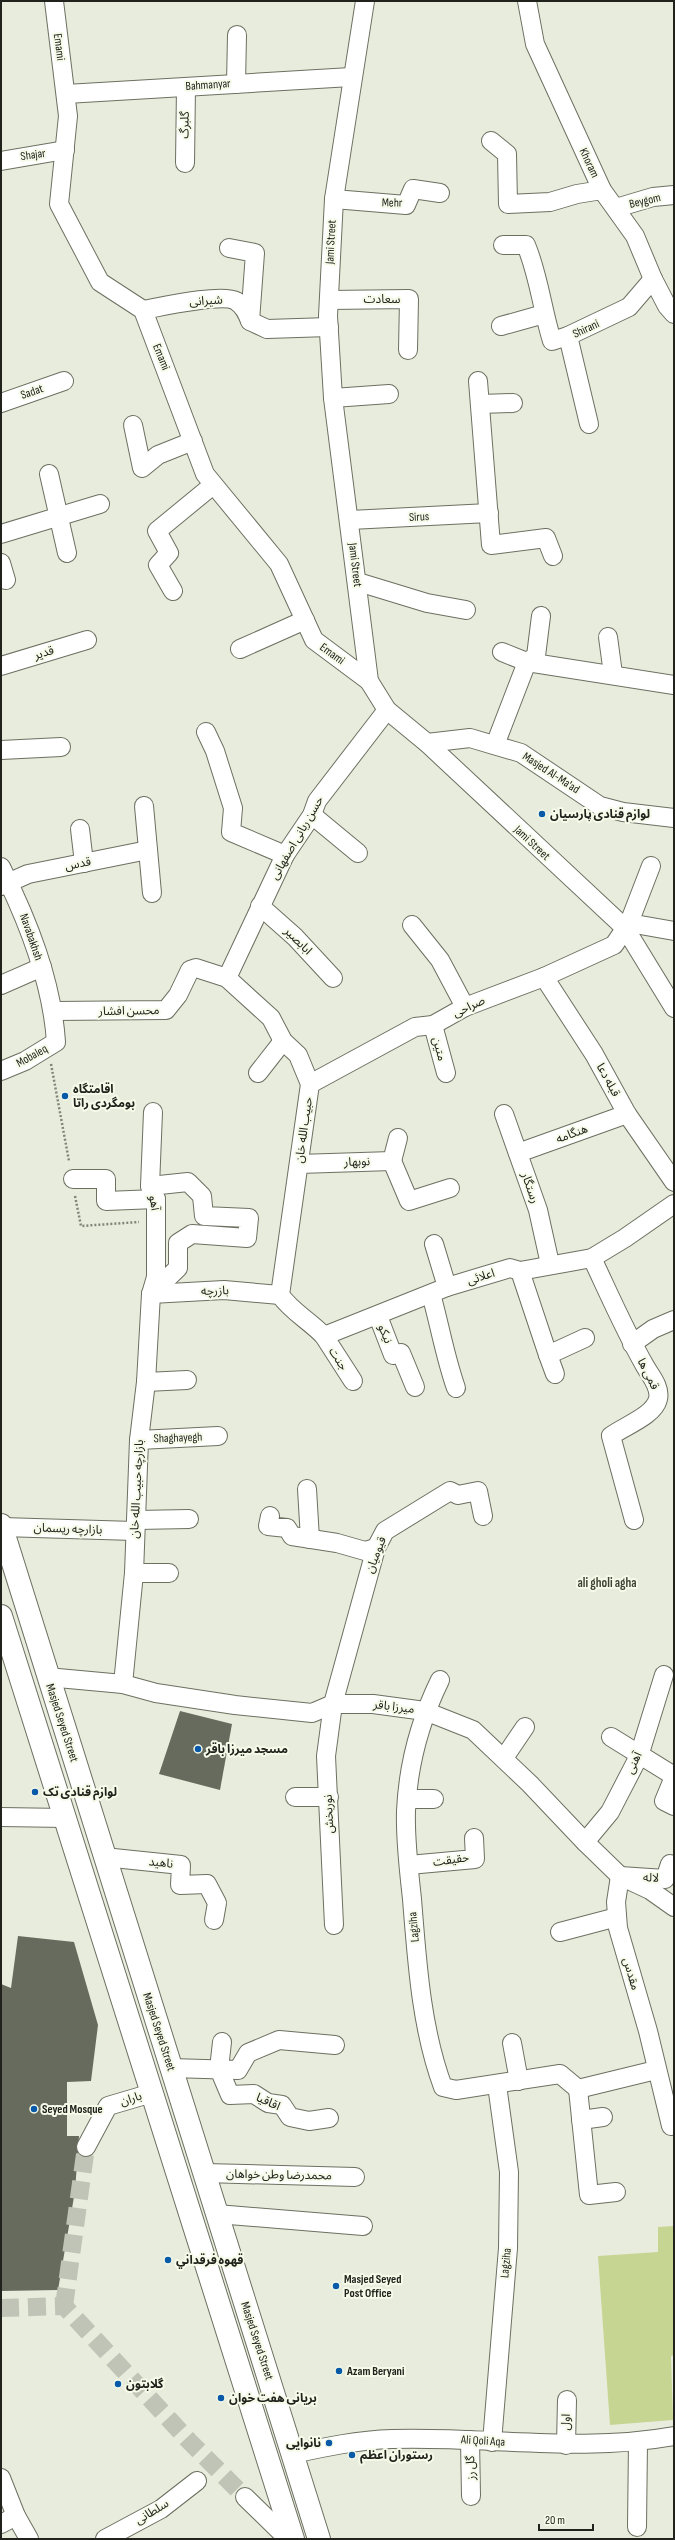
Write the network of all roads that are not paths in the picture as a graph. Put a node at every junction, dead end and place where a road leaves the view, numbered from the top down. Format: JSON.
{"nodes":[{"id":1,"x":54,"y":1,"type":"edge"},
{"id":2,"x":365,"y":1,"type":"edge"},
{"id":3,"x":527,"y":1,"type":"edge"},
{"id":4,"x":237,"y":36,"type":"dead end"},
{"id":5,"x":351,"y":76,"type":"junction"},
{"id":6,"x":236,"y":84,"type":"junction"},
{"id":7,"x":186,"y":87,"type":"junction"},
{"id":8,"x":66,"y":94,"type":"junction"},
{"id":9,"x":491,"y":141,"type":"dead end"},
{"id":10,"x":65,"y":150,"type":"junction"},
{"id":11,"x":1,"y":161,"type":"edge"},
{"id":12,"x":184,"y":163,"type":"dead end"},
{"id":13,"x":602,"y":190,"type":"junction"},
{"id":14,"x":440,"y":193,"type":"dead end"},
{"id":15,"x":674,"y":195,"type":"edge"},
{"id":16,"x":334,"y":199,"type":"junction"},
{"id":17,"x":616,"y":208,"type":"junction"},
{"id":18,"x":504,"y":245,"type":"dead end"},
{"id":19,"x":229,"y":248,"type":"dead end"},
{"id":20,"x":653,"y":279,"type":"junction"},
{"id":21,"x":329,"y":300,"type":"junction"},
{"id":22,"x":143,"y":310,"type":"junction"},
{"id":23,"x":544,"y":314,"type":"junction"},
{"id":24,"x":674,"y":314,"type":"edge"},
{"id":25,"x":250,"y":321,"type":"junction"},
{"id":26,"x":501,"y":326,"type":"dead end"},
{"id":27,"x":329,"y":327,"type":"junction"},
{"id":28,"x":568,"y":336,"type":"junction"},
{"id":29,"x":408,"y":350,"type":"dead end"},
{"id":30,"x":64,"y":381,"type":"dead end"},
{"id":31,"x":478,"y":381,"type":"dead end"},
{"id":32,"x":389,"y":394,"type":"dead end"},
{"id":33,"x":333,"y":398,"type":"junction"},
{"id":34,"x":1,"y":403,"type":"edge"},
{"id":35,"x":513,"y":403,"type":"dead end"},
{"id":36,"x":480,"y":404,"type":"junction"},
{"id":37,"x":589,"y":424,"type":"dead end"},
{"id":38,"x":133,"y":425,"type":"dead end"},
{"id":39,"x":193,"y":441,"type":"junction"},
{"id":40,"x":49,"y":474,"type":"dead end"},
{"id":41,"x":213,"y":485,"type":"junction"},
{"id":42,"x":100,"y":504,"type":"dead end"},
{"id":43,"x":489,"y":513,"type":"junction"},
{"id":44,"x":58,"y":517,"type":"junction"},
{"id":45,"x":350,"y":520,"type":"junction"},
{"id":46,"x":1,"y":534,"type":"edge"},
{"id":47,"x":67,"y":553,"type":"dead end"},
{"id":48,"x":553,"y":556,"type":"dead end"},
{"id":49,"x":1,"y":563,"type":"edge"},
{"id":50,"x":6,"y":580,"type":"dead end"},
{"id":51,"x":358,"y":582,"type":"junction"},
{"id":52,"x":173,"y":591,"type":"dead end"},
{"id":53,"x":466,"y":610,"type":"dead end"},
{"id":54,"x":541,"y":616,"type":"dead end"},
{"id":55,"x":304,"y":620,"type":"junction"},
{"id":56,"x":608,"y":637,"type":"dead end"},
{"id":57,"x":87,"y":640,"type":"dead end"},
{"id":58,"x":240,"y":649,"type":"dead end"},
{"id":59,"x":502,"y":652,"type":"dead end"},
{"id":60,"x":527,"y":662,"type":"junction"},
{"id":61,"x":1,"y":666,"type":"edge"},
{"id":62,"x":613,"y":674,"type":"junction"},
{"id":63,"x":369,"y":681,"type":"junction"},
{"id":64,"x":674,"y":685,"type":"edge"},
{"id":65,"x":388,"y":710,"type":"junction"},
{"id":66,"x":206,"y":732,"type":"dead end"},
{"id":67,"x":427,"y":743,"type":"junction"},
{"id":68,"x":495,"y":745,"type":"junction"},
{"id":69,"x":61,"y":747,"type":"dead end"},
{"id":70,"x":1,"y":750,"type":"edge"},
{"id":71,"x":144,"y":806,"type":"dead end"},
{"id":72,"x":312,"y":815,"type":"junction"},
{"id":73,"x":674,"y":818,"type":"edge"},
{"id":74,"x":80,"y":829,"type":"dead end"},
{"id":75,"x":148,"y":850,"type":"junction"},
{"id":76,"x":358,"y":853,"type":"dead end"},
{"id":77,"x":285,"y":855,"type":"junction"},
{"id":78,"x":84,"y":863,"type":"junction"},
{"id":79,"x":651,"y":866,"type":"dead end"},
{"id":80,"x":4,"y":878,"type":"edge"},
{"id":81,"x":152,"y":893,"type":"dead end"},
{"id":82,"x":260,"y":906,"type":"junction"},
{"id":83,"x":412,"y":925,"type":"dead end"},
{"id":84,"x":627,"y":925,"type":"junction"},
{"id":85,"x":674,"y":932,"type":"edge"},
{"id":86,"x":42,"y":967,"type":"junction"},
{"id":87,"x":544,"y":977,"type":"junction"},
{"id":88,"x":227,"y":978,"type":"junction"},
{"id":89,"x":333,"y":978,"type":"dead end"},
{"id":90,"x":1,"y":985,"type":"edge"},
{"id":91,"x":465,"y":1007,"type":"junction"},
{"id":92,"x":674,"y":1008,"type":"edge"},
{"id":93,"x":54,"y":1011,"type":"junction"},
{"id":94,"x":433,"y":1025,"type":"junction"},
{"id":95,"x":283,"y":1041,"type":"junction"},
{"id":96,"x":1,"y":1071,"type":"edge"},
{"id":97,"x":446,"y":1072,"type":"dead end"},
{"id":98,"x":258,"y":1073,"type":"dead end"},
{"id":99,"x":310,"y":1084,"type":"junction"},
{"id":100,"x":153,"y":1112,"type":"dead end"},
{"id":101,"x":504,"y":1114,"type":"dead end"},
{"id":102,"x":627,"y":1114,"type":"junction"},
{"id":103,"x":398,"y":1138,"type":"dead end"},
{"id":104,"x":518,"y":1153,"type":"junction"},
{"id":105,"x":392,"y":1161,"type":"junction"},
{"id":106,"x":299,"y":1164,"type":"junction"},
{"id":107,"x":72,"y":1179,"type":"dead end"},
{"id":108,"x":674,"y":1182,"type":"edge"},
{"id":109,"x":450,"y":1188,"type":"dead end"},
{"id":110,"x":153,"y":1193,"type":"junction"},
{"id":111,"x":674,"y":1204,"type":"edge"},
{"id":112,"x":434,"y":1244,"type":"dead end"},
{"id":113,"x":592,"y":1258,"type":"junction"},
{"id":114,"x":550,"y":1264,"type":"junction"},
{"id":115,"x":520,"y":1271,"type":"junction"},
{"id":116,"x":439,"y":1291,"type":"junction"},
{"id":117,"x":151,"y":1294,"type":"junction"},
{"id":118,"x":285,"y":1302,"type":"junction"},
{"id":119,"x":378,"y":1316,"type":"junction"},
{"id":120,"x":674,"y":1320,"type":"edge"},
{"id":121,"x":324,"y":1336,"type":"junction"},
{"id":122,"x":585,"y":1338,"type":"dead end"},
{"id":123,"x":632,"y":1344,"type":"junction"},
{"id":124,"x":548,"y":1355,"type":"junction"},
{"id":125,"x":555,"y":1374,"type":"dead end"},
{"id":126,"x":187,"y":1380,"type":"dead end"},
{"id":127,"x":146,"y":1382,"type":"junction"},
{"id":128,"x":353,"y":1382,"type":"dead end"},
{"id":129,"x":415,"y":1387,"type":"dead end"},
{"id":130,"x":456,"y":1388,"type":"dead end"},
{"id":131,"x":218,"y":1436,"type":"dead end"},
{"id":132,"x":139,"y":1440,"type":"junction"},
{"id":133,"x":307,"y":1489,"type":"dead end"},
{"id":134,"x":270,"y":1516,"type":"dead end"},
{"id":135,"x":483,"y":1516,"type":"dead end"},
{"id":136,"x":190,"y":1519,"type":"dead end"},
{"id":137,"x":634,"y":1520,"type":"dead end"},
{"id":138,"x":136,"y":1525,"type":"junction"},
{"id":139,"x":1,"y":1526,"type":"edge"},
{"id":140,"x":310,"y":1539,"type":"junction"},
{"id":141,"x":376,"y":1548,"type":"junction"},
{"id":142,"x":134,"y":1573,"type":"junction"},
{"id":143,"x":169,"y":1573,"type":"dead end"},
{"id":144,"x":1,"y":1616,"type":"edge"},
{"id":145,"x":7,"y":1658,"type":"edge"},
{"id":146,"x":664,"y":1675,"type":"dead end"},
{"id":147,"x":47,"y":1677,"type":"junction"},
{"id":148,"x":440,"y":1680,"type":"dead end"},
{"id":149,"x":123,"y":1684,"type":"junction"},
{"id":150,"x":333,"y":1704,"type":"junction"},
{"id":151,"x":425,"y":1711,"type":"junction"},
{"id":152,"x":525,"y":1727,"type":"dead end"},
{"id":153,"x":611,"y":1737,"type":"dead end"},
{"id":154,"x":639,"y":1756,"type":"junction"},
{"id":155,"x":504,"y":1758,"type":"junction"},
{"id":156,"x":674,"y":1776,"type":"edge"},
{"id":157,"x":295,"y":1797,"type":"dead end"},
{"id":158,"x":329,"y":1797,"type":"junction"},
{"id":159,"x":408,"y":1799,"type":"junction"},
{"id":160,"x":434,"y":1799,"type":"dead end"},
{"id":161,"x":674,"y":1806,"type":"edge"},
{"id":162,"x":1,"y":1817,"type":"edge"},
{"id":163,"x":65,"y":1818,"type":"junction"},
{"id":164,"x":474,"y":1838,"type":"dead end"},
{"id":165,"x":585,"y":1842,"type":"junction"},
{"id":166,"x":104,"y":1857,"type":"junction"},
{"id":167,"x":670,"y":1864,"type":"dead end"},
{"id":168,"x":409,"y":1866,"type":"junction"},
{"id":169,"x":620,"y":1876,"type":"junction"},
{"id":170,"x":674,"y":1907,"type":"edge"},
{"id":171,"x":618,"y":1916,"type":"junction"},
{"id":172,"x":214,"y":1920,"type":"dead end"},
{"id":173,"x":334,"y":1925,"type":"dead end"},
{"id":174,"x":560,"y":1932,"type":"dead end"},
{"id":175,"x":222,"y":2042,"type":"dead end"},
{"id":176,"x":512,"y":2043,"type":"dead end"},
{"id":177,"x":336,"y":2045,"type":"dead end"},
{"id":178,"x":171,"y":2068,"type":"junction"},
{"id":179,"x":219,"y":2069,"type":"junction"},
{"id":180,"x":656,"y":2070,"type":"junction"},
{"id":181,"x":519,"y":2081,"type":"junction"},
{"id":182,"x":497,"y":2085,"type":"junction"},
{"id":183,"x":578,"y":2089,"type":"junction"},
{"id":184,"x":152,"y":2093,"type":"junction"},
{"id":185,"x":603,"y":2117,"type":"dead end"},
{"id":186,"x":329,"y":2118,"type":"dead end"},
{"id":187,"x":581,"y":2120,"type":"junction"},
{"id":188,"x":671,"y":2126,"type":"dead end"},
{"id":189,"x":86,"y":2147,"type":"tunnel mouth"},
{"id":190,"x":204,"y":2173,"type":"junction"},
{"id":191,"x":355,"y":2177,"type":"dead end"},
{"id":192,"x":616,"y":2192,"type":"dead end"},
{"id":193,"x":217,"y":2214,"type":"junction"},
{"id":194,"x":363,"y":2226,"type":"dead end"},
{"id":195,"x":230,"y":2257,"type":"junction"},
{"id":196,"x":207,"y":2266,"type":"junction"},
{"id":197,"x":567,"y":2400,"type":"dead end"},
{"id":198,"x":674,"y":2436,"type":"edge"},
{"id":199,"x":470,"y":2440,"type":"junction"},
{"id":200,"x":492,"y":2442,"type":"junction"},
{"id":201,"x":638,"y":2442,"type":"junction"},
{"id":202,"x":566,"y":2445,"type":"junction"},
{"id":203,"x":293,"y":2454,"type":"junction"},
{"id":204,"x":1,"y":2478,"type":"edge"},
{"id":205,"x":197,"y":2481,"type":"dead end"},
{"id":206,"x":471,"y":2496,"type":"dead end"},
{"id":207,"x":245,"y":2497,"type":"tunnel mouth"},
{"id":208,"x":8,"y":2520,"type":"edge"},
{"id":209,"x":637,"y":2526,"type":"dead end"},
{"id":210,"x":30,"y":2539,"type":"edge"},
{"id":211,"x":105,"y":2539,"type":"edge"},
{"id":212,"x":288,"y":2539,"type":"edge"},
{"id":213,"x":293,"y":2539,"type":"edge"},
{"id":214,"x":319,"y":2539,"type":"edge"}],
"edges":[{"from":1,"to":8,"type":"street","name":"Emami"},
{"from":2,"to":5,"type":"street","name":"Jami Street"},
{"from":3,"to":13,"type":"street","name":"Khoram"},
{"from":4,"to":6,"type":"street"},
{"from":5,"to":6,"type":"street","name":"Bahmanyar"},
{"from":5,"to":16,"type":"street","name":"Jami Street"},
{"from":6,"to":7,"type":"street","name":"Bahmanyar"},
{"from":7,"to":8,"type":"street","name":"Bahmanyar"},
{"from":7,"to":12,"type":"street","name":"گلبرگ"},
{"from":8,"to":10,"type":"street","name":"Emami"},
{"from":9,"to":13,"type":"street"},
{"from":10,"to":11,"type":"street","name":"Shajar"},
{"from":10,"to":22,"type":"street","name":"Emami"},
{"from":13,"to":17,"type":"street","name":"Khoram"},
{"from":14,"to":16,"type":"street","name":"Mehr"},
{"from":15,"to":17,"type":"street","name":"Beygom"},
{"from":16,"to":21,"type":"street","name":"Jami Street"},
{"from":17,"to":20,"type":"street","name":"Khoram"},
{"from":18,"to":23,"type":"street"},
{"from":19,"to":25,"type":"street"},
{"from":20,"to":24,"type":"street","name":"Khoram"},
{"from":20,"to":28,"type":"street","name":"Shirani"},
{"from":21,"to":27,"type":"street","name":"Jami Street"},
{"from":21,"to":29,"type":"street","name":"سعادت"},
{"from":22,"to":25,"type":"street","name":"شیرانی"},
{"from":22,"to":39,"type":"street","name":"Emami"},
{"from":23,"to":26,"type":"street"},
{"from":23,"to":28,"type":"street"},
{"from":25,"to":27,"type":"street"},
{"from":27,"to":33,"type":"street","name":"Jami Street"},
{"from":28,"to":37,"type":"street","name":"Shirani"},
{"from":30,"to":34,"type":"street","name":"Sadat"},
{"from":31,"to":36,"type":"street"},
{"from":32,"to":33,"type":"street"},
{"from":33,"to":45,"type":"street","name":"Jami Street"},
{"from":35,"to":36,"type":"street"},
{"from":36,"to":43,"type":"street"},
{"from":38,"to":39,"type":"street"},
{"from":39,"to":41,"type":"street","name":"Emami"},
{"from":40,"to":44,"type":"street"},
{"from":41,"to":52,"type":"street"},
{"from":41,"to":55,"type":"street","name":"Emami"},
{"from":42,"to":44,"type":"street"},
{"from":43,"to":45,"type":"street","name":"Sirus"},
{"from":43,"to":48,"type":"street"},
{"from":44,"to":46,"type":"street"},
{"from":44,"to":47,"type":"street"},
{"from":45,"to":51,"type":"street","name":"Jami Street"},
{"from":49,"to":50,"type":"street"},
{"from":51,"to":53,"type":"street"},
{"from":51,"to":63,"type":"street","name":"Jami Street"},
{"from":54,"to":60,"type":"street"},
{"from":55,"to":58,"type":"street"},
{"from":55,"to":63,"type":"street","name":"Emami"},
{"from":56,"to":62,"type":"street"},
{"from":57,"to":61,"type":"street","name":"قدیر"},
{"from":59,"to":60,"type":"street"},
{"from":60,"to":62,"type":"street"},
{"from":60,"to":68,"type":"street"},
{"from":62,"to":64,"type":"street"},
{"from":63,"to":65,"type":"street","name":"Jami Street"},
{"from":65,"to":67,"type":"street","name":"Jami Street"},
{"from":65,"to":72,"type":"street","name":"حسن ربانی اصفهانی"},
{"from":66,"to":77,"type":"street"},
{"from":67,"to":68,"type":"street","name":"Masjed Al-Ma'ad"},
{"from":67,"to":84,"type":"street","name":"Jami Street"},
{"from":68,"to":73,"type":"street","name":"Masjed Al-Ma'ad"},
{"from":69,"to":70,"type":"street"},
{"from":71,"to":75,"type":"street"},
{"from":72,"to":76,"type":"street"},
{"from":72,"to":77,"type":"street","name":"حسن ربانی اصفهانی"},
{"from":74,"to":78,"type":"street"},
{"from":75,"to":78,"type":"street","name":"قدس"},
{"from":75,"to":81,"type":"street"},
{"from":77,"to":82,"type":"street","name":"حسن ربانی اصفهانی"},
{"from":78,"to":80,"type":"street","name":"قدس"},
{"from":79,"to":84,"type":"street","name":"صراحی"},
{"from":80,"to":86,"type":"street","name":"Navabakhsh"},
{"from":82,"to":88,"type":"street","name":"حسن ربانی اصفهانی"},
{"from":82,"to":89,"type":"street","name":"ابابصیر"},
{"from":83,"to":91,"type":"street"},
{"from":84,"to":85,"type":"street"},
{"from":84,"to":87,"type":"street","name":"صراحی"},
{"from":84,"to":92,"type":"street","name":"Jami Street"},
{"from":86,"to":90,"type":"street"},
{"from":86,"to":93,"type":"street","name":"Navabakhsh"},
{"from":87,"to":91,"type":"street","name":"صراحی"},
{"from":87,"to":102,"type":"street","name":"قبله دعا"},
{"from":88,"to":93,"type":"street","name":"محسن افشار"},
{"from":88,"to":95,"type":"street","name":"حبیب الله خان"},
{"from":91,"to":94,"type":"street","name":"صراحی"},
{"from":93,"to":96,"type":"street","name":"Mobaleq"},
{"from":94,"to":97,"type":"street","name":"متین"},
{"from":94,"to":99,"type":"street","name":"صراحی"},
{"from":95,"to":98,"type":"street"},
{"from":95,"to":99,"type":"street","name":"حبیب الله خان"},
{"from":99,"to":106,"type":"street","name":"حبیب الله خان"},
{"from":100,"to":110,"type":"street","name":"آهو"},
{"from":101,"to":104,"type":"street","name":"رستگار"},
{"from":102,"to":104,"type":"street","name":"هنگامه"},
{"from":102,"to":108,"type":"street","name":"قبله دعا"},
{"from":103,"to":105,"type":"street"},
{"from":104,"to":114,"type":"street","name":"رستگار"},
{"from":105,"to":106,"type":"street","name":"نوبهار"},
{"from":105,"to":109,"type":"street"},
{"from":106,"to":118,"type":"street","name":"حبیب الله خان"},
{"from":107,"to":110,"type":"street"},
{"from":110,"to":117,"type":"street","name":"آهو"},
{"from":110,"to":117,"type":"street"},
{"from":111,"to":113,"type":"street","name":"اعلائی"},
{"from":112,"to":116,"type":"street"},
{"from":113,"to":114,"type":"street","name":"اعلائی"},
{"from":113,"to":123,"type":"street","name":"قمی ها"},
{"from":114,"to":115,"type":"street","name":"اعلائی"},
{"from":115,"to":116,"type":"street","name":"اعلائی"},
{"from":115,"to":124,"type":"street"},
{"from":116,"to":119,"type":"street","name":"اعلائی"},
{"from":116,"to":130,"type":"street"},
{"from":117,"to":118,"type":"street","name":"بازرچه"},
{"from":117,"to":127,"type":"street","name":"بازارچه حبیب الله خان"},
{"from":118,"to":121,"type":"street"},
{"from":119,"to":121,"type":"street","name":"اعلائی"},
{"from":119,"to":129,"type":"street","name":"نیکو"},
{"from":120,"to":123,"type":"street"},
{"from":121,"to":128,"type":"street","name":"جنت"},
{"from":122,"to":124,"type":"street"},
{"from":123,"to":137,"type":"street","name":"قمی ها"},
{"from":124,"to":125,"type":"street"},
{"from":126,"to":127,"type":"street"},
{"from":127,"to":132,"type":"street","name":"بازارچه حبیب الله خان"},
{"from":131,"to":132,"type":"street","name":"Shaghayegh"},
{"from":132,"to":138,"type":"street","name":"بازارچه حبیب الله خان"},
{"from":133,"to":140,"type":"street"},
{"from":134,"to":140,"type":"street"},
{"from":135,"to":141,"type":"street","name":"قیومیان"},
{"from":136,"to":138,"type":"street","name":"بازارچه ریسمان"},
{"from":138,"to":139,"type":"street","name":"بازارچه ریسمان"},
{"from":138,"to":142,"type":"street","name":"بازارچه حبیب الله خان"},
{"from":139,"to":147,"type":"main road","name":"Masjed Seyed Street"},
{"from":140,"to":141,"type":"street"},
{"from":141,"to":150,"type":"street","name":"قیومیان"},
{"from":142,"to":143,"type":"street"},
{"from":142,"to":149,"type":"street","name":"بازارچه حبیب الله خان"},
{"from":144,"to":145,"type":"main road","name":"Masjed Seyed Street"},
{"from":145,"to":163,"type":"main road","name":"Masjed Seyed Street"},
{"from":146,"to":154,"type":"street","name":"آهنی"},
{"from":147,"to":149,"type":"street","name":"میرزا باقر"},
{"from":147,"to":166,"type":"main road","name":"Masjed Seyed Street"},
{"from":148,"to":151,"type":"street","name":"Lagziha"},
{"from":149,"to":150,"type":"street","name":"میرزا باقر"},
{"from":150,"to":151,"type":"street","name":"میرزا باقر"},
{"from":150,"to":158,"type":"street","name":"نوربخش"},
{"from":151,"to":155,"type":"street","name":"میرزا باقر"},
{"from":151,"to":159,"type":"street","name":"Lagziha"},
{"from":152,"to":155,"type":"street"},
{"from":153,"to":154,"type":"street"},
{"from":154,"to":156,"type":"street"},
{"from":154,"to":165,"type":"street","name":"آهنی"},
{"from":155,"to":165,"type":"street","name":"میرزا باقر"},
{"from":156,"to":161,"type":"street"},
{"from":157,"to":158,"type":"street"},
{"from":158,"to":173,"type":"street","name":"نوربخش"},
{"from":159,"to":160,"type":"street"},
{"from":159,"to":168,"type":"street","name":"Lagziha"},
{"from":162,"to":163,"type":"street"},
{"from":163,"to":184,"type":"main road","name":"Masjed Seyed Street"},
{"from":164,"to":168,"type":"street","name":"حقیقت"},
{"from":165,"to":169,"type":"street","name":"میرزا باقر"},
{"from":166,"to":172,"type":"street","name":"ناهید"},
{"from":166,"to":178,"type":"main road","name":"Masjed Seyed Street"},
{"from":167,"to":169,"type":"street","name":"لاله"},
{"from":168,"to":182,"type":"street","name":"Lagziha"},
{"from":169,"to":170,"type":"street","name":"میرزا باقر"},
{"from":169,"to":171,"type":"street","name":"مقدس"},
{"from":171,"to":174,"type":"street"},
{"from":171,"to":180,"type":"street","name":"مقدس"},
{"from":175,"to":179,"type":"street"},
{"from":176,"to":181,"type":"street"},
{"from":177,"to":179,"type":"street"},
{"from":178,"to":179,"type":"street"},
{"from":178,"to":190,"type":"main road","name":"Masjed Seyed Street"},
{"from":179,"to":186,"type":"street","name":"اقاقیا"},
{"from":180,"to":183,"type":"street"},
{"from":180,"to":188,"type":"street","name":"مقدس"},
{"from":181,"to":182,"type":"street","name":"Lagziha"},
{"from":181,"to":183,"type":"street","name":"Lagziha"},
{"from":182,"to":200,"type":"street","name":"Lagziha"},
{"from":183,"to":187,"type":"street"},
{"from":184,"to":189,"type":"street","name":"باران"},
{"from":184,"to":196,"type":"main road","name":"Masjed Seyed Street"},
{"from":185,"to":187,"type":"street"},
{"from":187,"to":192,"type":"street"},
{"from":190,"to":191,"type":"street","name":"محمدرضا وطن خواهان"},
{"from":190,"to":193,"type":"main road","name":"Masjed Seyed Street"},
{"from":193,"to":194,"type":"street"},
{"from":193,"to":195,"type":"main road","name":"Masjed Seyed Street"},
{"from":195,"to":196,"type":"main road"},
{"from":195,"to":203,"type":"main road","name":"Masjed Seyed Street"},
{"from":196,"to":213,"type":"main road","name":"Masjed Seyed Street"},
{"from":197,"to":202,"type":"street","name":"اول"},
{"from":198,"to":201,"type":"street","name":"Ali Qoli Aqa"},
{"from":199,"to":200,"type":"street","name":"Ali Qoli Aqa"},
{"from":199,"to":203,"type":"street","name":"Ali Qoli Aqa"},
{"from":199,"to":206,"type":"street","name":"گل رز"},
{"from":200,"to":202,"type":"street","name":"Ali Qoli Aqa"},
{"from":201,"to":202,"type":"street","name":"Ali Qoli Aqa"},
{"from":201,"to":209,"type":"street"},
{"from":203,"to":214,"type":"main road","name":"Masjed Seyed Street"},
{"from":204,"to":208,"type":"street"},
{"from":205,"to":211,"type":"street","name":"سلطانی"},
{"from":207,"to":212,"type":"street"},
{"from":208,"to":210,"type":"street"}]}
